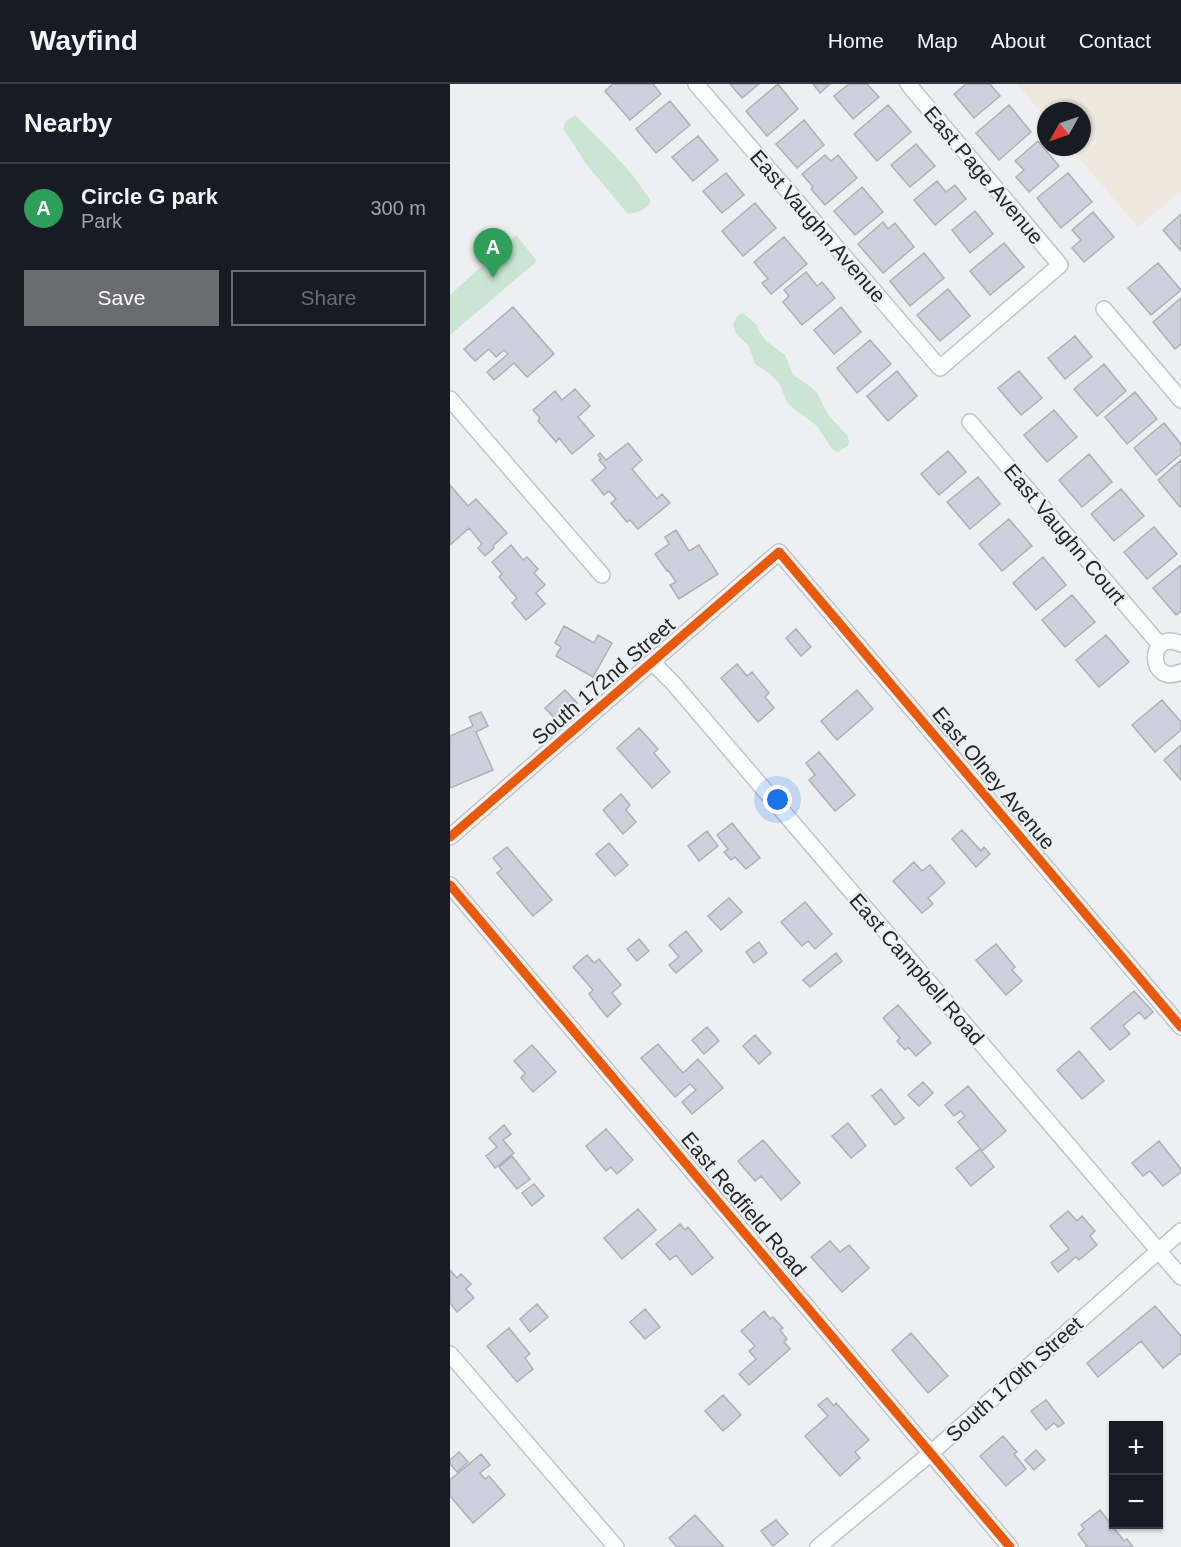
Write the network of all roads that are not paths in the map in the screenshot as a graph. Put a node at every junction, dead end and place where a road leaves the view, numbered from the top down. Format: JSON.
{"nodes":[{"id":1,"x":696,"y":84,"type":"edge"},
{"id":2,"x":908,"y":84,"type":"edge"},
{"id":3,"x":1060,"y":265,"type":"joint"},
{"id":4,"x":1104,"y":309,"type":"dead end"},
{"id":5,"x":450,"y":399,"type":"edge"},
{"id":6,"x":1181,"y":400,"type":"edge"},
{"id":7,"x":970,"y":422,"type":"dead end"},
{"id":8,"x":779,"y":552,"type":"joint"},
{"id":9,"x":602,"y":574,"type":"dead end"},
{"id":10,"x":1181,"y":644,"type":"edge"},
{"id":11,"x":1160,"y":645,"type":"junction"},
{"id":12,"x":652,"y":662,"type":"junction"},
{"id":13,"x":1181,"y":672,"type":"edge"},
{"id":14,"x":450,"y":837,"type":"edge"},
{"id":15,"x":450,"y":885,"type":"edge"},
{"id":16,"x":1181,"y":1027,"type":"edge"},
{"id":17,"x":1181,"y":1231,"type":"edge"},
{"id":18,"x":1158,"y":1250,"type":"junction"},
{"id":19,"x":1181,"y":1277,"type":"edge"},
{"id":20,"x":450,"y":1354,"type":"edge"},
{"id":21,"x":931,"y":1453,"type":"junction"},
{"id":22,"x":616,"y":1547,"type":"edge"},
{"id":23,"x":818,"y":1547,"type":"edge"},
{"id":24,"x":1010,"y":1547,"type":"edge"}],
"edges":[{"from":1,"to":3,"type":"street","name":"East Vaughn Avenue"},
{"from":2,"to":3,"type":"street","name":"East Page Avenue"},
{"from":4,"to":6,"type":"street"},
{"from":5,"to":9,"type":"street"},
{"from":7,"to":11,"type":"street","name":"East Vaughn Court"},
{"from":8,"to":12,"type":"street","name":"South 172nd Street"},
{"from":8,"to":16,"type":"street","name":"East Olney Avenue"},
{"from":10,"to":11,"type":"street"},
{"from":11,"to":13,"type":"street"},
{"from":12,"to":14,"type":"street","name":"South 172nd Street"},
{"from":12,"to":18,"type":"street","name":"East Campbell Road"},
{"from":15,"to":21,"type":"street","name":"East Redfield Road"},
{"from":17,"to":18,"type":"street","name":"South 170th Street"},
{"from":18,"to":19,"type":"street","name":"East Campbell Road"},
{"from":18,"to":21,"type":"street","name":"South 170th Street"},
{"from":20,"to":22,"type":"street"},
{"from":21,"to":23,"type":"street","name":"South 170th Street"},
{"from":21,"to":24,"type":"street","name":"East Redfield Road"}]}
